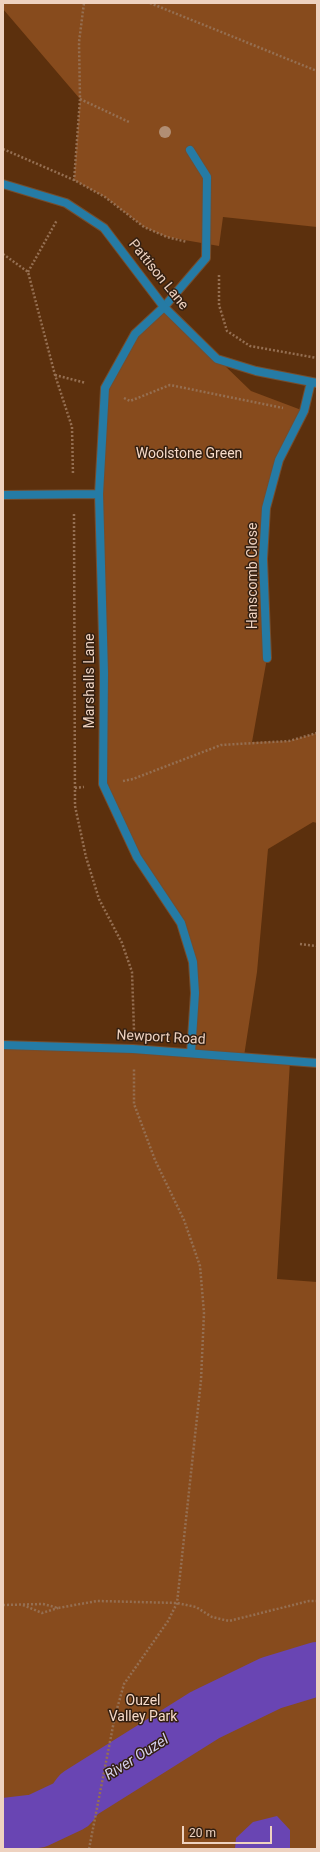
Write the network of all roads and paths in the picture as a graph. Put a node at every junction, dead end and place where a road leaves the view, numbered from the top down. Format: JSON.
{"nodes":[{"id":1,"x":84,"y":3,"type":"edge"},
{"id":2,"x":150,"y":3,"type":"edge"},
{"id":3,"x":317,"y":71,"type":"edge"},
{"id":4,"x":80,"y":99,"type":"junction"},
{"id":5,"x":130,"y":122,"type":"dead end"},
{"id":6,"x":3,"y":149,"type":"edge"},
{"id":7,"x":190,"y":150,"type":"dead end"},
{"id":8,"x":74,"y":180,"type":"junction"},
{"id":9,"x":3,"y":184,"type":"edge"},
{"id":10,"x":66,"y":203,"type":"junction"},
{"id":11,"x":206,"y":246,"type":"junction"},
{"id":12,"x":3,"y":254,"type":"edge"},
{"id":13,"x":219,"y":268,"type":"dead end"},
{"id":14,"x":28,"y":272,"type":"junction"},
{"id":15,"x":164,"y":307,"type":"junction"},
{"id":16,"x":317,"y":358,"type":"edge"},
{"id":17,"x":55,"y":375,"type":"junction"},
{"id":18,"x":314,"y":383,"type":"edge"},
{"id":19,"x":105,"y":388,"type":"junction"},
{"id":20,"x":304,"y":411,"type":"junction"},
{"id":21,"x":73,"y":494,"type":"junction"},
{"id":22,"x":99,"y":494,"type":"junction"},
{"id":23,"x":3,"y":495,"type":"edge"},
{"id":24,"x":267,"y":658,"type":"dead end"},
{"id":25,"x":317,"y":733,"type":"edge"},
{"id":26,"x":103,"y":784,"type":"junction"},
{"id":27,"x":75,"y":788,"type":"junction"},
{"id":28,"x":300,"y":944,"type":"dead end"},
{"id":29,"x":317,"y":946,"type":"edge"},
{"id":30,"x":3,"y":1045,"type":"edge"},
{"id":31,"x":133,"y":1049,"type":"junction"},
{"id":32,"x":192,"y":1053,"type":"junction"},
{"id":33,"x":317,"y":1063,"type":"edge"},
{"id":34,"x":317,"y":1601,"type":"edge"},
{"id":35,"x":178,"y":1603,"type":"junction"},
{"id":36,"x":22,"y":1604,"type":"junction"},
{"id":37,"x":3,"y":1605,"type":"edge"},
{"id":38,"x":58,"y":1608,"type":"junction"},
{"id":39,"x":89,"y":1849,"type":"edge"}],
"edges":[{"from":1,"to":4,"type":"path"},
{"from":2,"to":3,"type":"path"},
{"from":4,"to":5,"type":"path"},
{"from":4,"to":8,"type":"path"},
{"from":6,"to":8,"type":"path"},
{"from":7,"to":11,"type":"street","name":"Marshalls Lane"},
{"from":8,"to":10,"type":"path"},
{"from":8,"to":11,"type":"path"},
{"from":9,"to":10,"type":"street","name":"Pattison Lane"},
{"from":10,"to":14,"type":"path"},
{"from":10,"to":15,"type":"street","name":"Pattison Lane"},
{"from":11,"to":15,"type":"street","name":"Marshalls Lane"},
{"from":12,"to":14,"type":"path"},
{"from":13,"to":16,"type":"path"},
{"from":14,"to":17,"type":"path"},
{"from":15,"to":18,"type":"street","name":"Pattison Lane"},
{"from":15,"to":19,"type":"street","name":"Marshalls Lane"},
{"from":17,"to":19,"type":"path"},
{"from":17,"to":21,"type":"path"},
{"from":18,"to":20,"type":"street","name":"Hanscomb Close"},
{"from":19,"to":20,"type":"path"},
{"from":19,"to":22,"type":"street","name":"Marshalls Lane"},
{"from":20,"to":24,"type":"street","name":"Hanscomb Close"},
{"from":21,"to":22,"type":"street"},
{"from":21,"to":23,"type":"street"},
{"from":21,"to":27,"type":"path"},
{"from":22,"to":26,"type":"street","name":"Marshalls Lane"},
{"from":25,"to":26,"type":"path"},
{"from":26,"to":27,"type":"path"},
{"from":26,"to":32,"type":"street","name":"Marshalls Lane"},
{"from":27,"to":31,"type":"path"},
{"from":28,"to":29,"type":"path"},
{"from":30,"to":31,"type":"street","name":"Newport Road"},
{"from":31,"to":32,"type":"street","name":"Newport Road"},
{"from":31,"to":35,"type":"path"},
{"from":32,"to":33,"type":"street","name":"Newport Road"},
{"from":34,"to":35,"type":"path"},
{"from":35,"to":38,"type":"path"},
{"from":35,"to":39,"type":"path"},
{"from":36,"to":37,"type":"path"},
{"from":36,"to":38,"type":"path"},
{"from":36,"to":38,"type":"path"}]}
